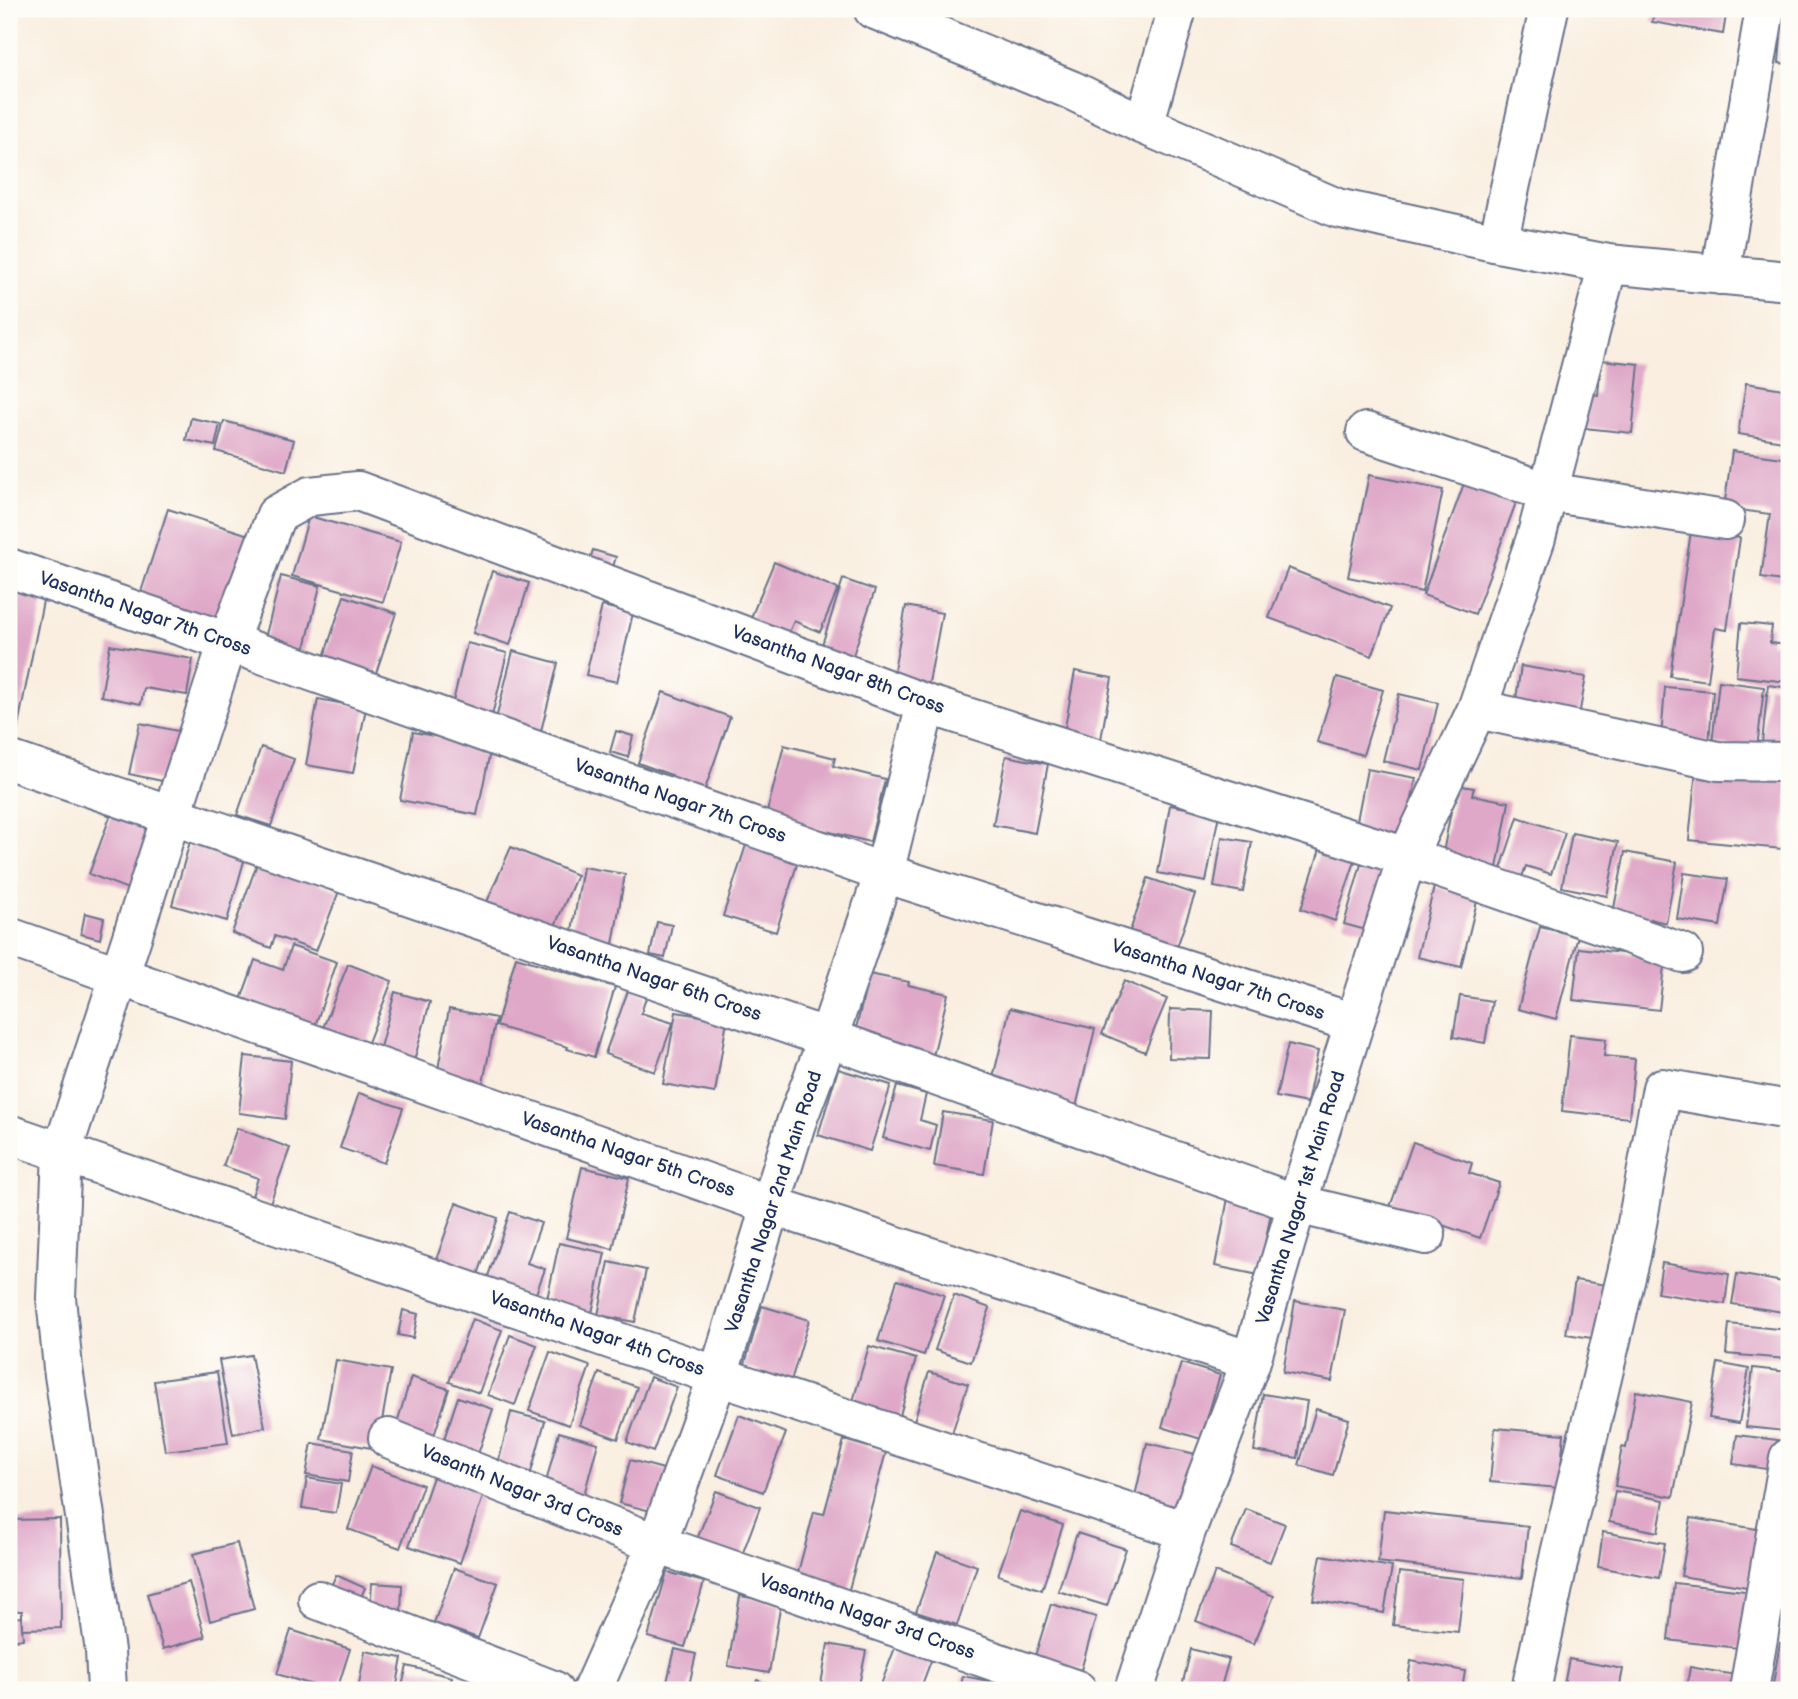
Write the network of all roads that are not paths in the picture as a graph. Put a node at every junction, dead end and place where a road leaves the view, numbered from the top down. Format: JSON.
{"nodes":[{"id":1,"x":873,"y":9,"type":"edge"},
{"id":2,"x":1177,"y":9,"type":"edge"},
{"id":3,"x":1549,"y":9,"type":"edge"},
{"id":4,"x":1765,"y":9,"type":"edge"},
{"id":5,"x":1144,"y":125,"type":"junction"},
{"id":6,"x":1498,"y":243,"type":"junction"},
{"id":7,"x":1608,"y":264,"type":"junction"},
{"id":8,"x":1720,"y":275,"type":"junction"},
{"id":9,"x":1789,"y":281,"type":"edge"},
{"id":10,"x":1366,"y":432,"type":"dead end"},
{"id":11,"x":1548,"y":492,"type":"junction"},
{"id":12,"x":1725,"y":520,"type":"dead end"},
{"id":13,"x":9,"y":568,"type":"edge"},
{"id":14,"x":228,"y":642,"type":"junction"},
{"id":15,"x":926,"y":704,"type":"junction"},
{"id":16,"x":1477,"y":709,"type":"junction"},
{"id":17,"x":9,"y":760,"type":"edge"},
{"id":18,"x":1789,"y":762,"type":"edge"},
{"id":19,"x":171,"y":816,"type":"junction"},
{"id":20,"x":1406,"y":857,"type":"junction"},
{"id":21,"x":884,"y":873,"type":"junction"},
{"id":22,"x":9,"y":937,"type":"edge"},
{"id":23,"x":1683,"y":953,"type":"dead end"},
{"id":24,"x":118,"y":976,"type":"junction"},
{"id":25,"x":1354,"y":1023,"type":"junction"},
{"id":26,"x":828,"y":1038,"type":"junction"},
{"id":27,"x":1789,"y":1110,"type":"edge"},
{"id":28,"x":9,"y":1134,"type":"edge"},
{"id":29,"x":62,"y":1152,"type":"junction"},
{"id":30,"x":1297,"y":1204,"type":"junction"},
{"id":31,"x":770,"y":1205,"type":"junction"},
{"id":32,"x":1426,"y":1235,"type":"dead end"},
{"id":33,"x":1251,"y":1361,"type":"junction"},
{"id":34,"x":719,"y":1376,"type":"junction"},
{"id":35,"x":387,"y":1438,"type":"dead end"},
{"id":36,"x":1789,"y":1458,"type":"edge"},
{"id":37,"x":1186,"y":1531,"type":"junction"},
{"id":38,"x":657,"y":1544,"type":"junction"},
{"id":39,"x":318,"y":1600,"type":"dead end"},
{"id":40,"x":107,"y":1690,"type":"edge"},
{"id":41,"x":553,"y":1690,"type":"edge"},
{"id":42,"x":592,"y":1690,"type":"edge"},
{"id":43,"x":1077,"y":1690,"type":"edge"},
{"id":44,"x":1135,"y":1690,"type":"edge"},
{"id":45,"x":1531,"y":1690,"type":"edge"},
{"id":46,"x":1749,"y":1690,"type":"edge"}],
"edges":[{"from":1,"to":5,"type":"street"},
{"from":2,"to":5,"type":"street"},
{"from":3,"to":6,"type":"street"},
{"from":4,"to":8,"type":"street"},
{"from":5,"to":6,"type":"street"},
{"from":6,"to":7,"type":"street"},
{"from":7,"to":8,"type":"street"},
{"from":7,"to":11,"type":"street","name":"Vasantha Nagar 1st Main Road"},
{"from":8,"to":9,"type":"street"},
{"from":10,"to":11,"type":"street"},
{"from":11,"to":12,"type":"street"},
{"from":11,"to":16,"type":"street","name":"Vasantha Nagar 1st Main Road"},
{"from":13,"to":14,"type":"street","name":"Vasantha Nagar 7th Cross"},
{"from":14,"to":15,"type":"street","name":"Vasantha Nagar 8th Cross"},
{"from":14,"to":19,"type":"street"},
{"from":14,"to":21,"type":"street","name":"Vasantha Nagar 7th Cross"},
{"from":15,"to":20,"type":"street","name":"Vasantha Nagar 8th Cross"},
{"from":15,"to":21,"type":"street","name":"Vasantha Nagar 2nd Main Road"},
{"from":16,"to":18,"type":"street"},
{"from":16,"to":20,"type":"street","name":"Vasantha Nagar 1st Main Road"},
{"from":17,"to":19,"type":"street","name":"Vasantha Nagar 6th Cross"},
{"from":19,"to":24,"type":"street"},
{"from":19,"to":26,"type":"street","name":"Vasantha Nagar 6th Cross"},
{"from":20,"to":23,"type":"street","name":"Vasantha Nagar 8th Cross"},
{"from":20,"to":25,"type":"street","name":"Vasantha Nagar 1st Main Road"},
{"from":21,"to":25,"type":"street","name":"Vasantha Nagar 7th Cross"},
{"from":21,"to":26,"type":"street","name":"Vasantha Nagar 2nd Main Road"},
{"from":22,"to":24,"type":"street","name":"Vasantha Nagar 5th Cross"},
{"from":24,"to":29,"type":"street"},
{"from":24,"to":31,"type":"street","name":"Vasantha Nagar 5th Cross"},
{"from":25,"to":30,"type":"street","name":"Vasantha Nagar 1st Main Road"},
{"from":26,"to":30,"type":"street","name":"Vasantha Nagar 6th Cross"},
{"from":26,"to":31,"type":"street","name":"Vasantha Nagar 2nd Main Road"},
{"from":27,"to":45,"type":"street"},
{"from":28,"to":29,"type":"street","name":"Vasantha Nagar 4th Cross"},
{"from":29,"to":34,"type":"street","name":"Vasantha Nagar 4th Cross"},
{"from":29,"to":40,"type":"street"},
{"from":30,"to":32,"type":"street","name":"Vasantha Nagar 6th Cross"},
{"from":30,"to":33,"type":"street","name":"Vasantha Nagar 1st Main Road"},
{"from":31,"to":33,"type":"street","name":"Vasantha Nagar 5th Cross"},
{"from":31,"to":34,"type":"street","name":"Vasantha Nagar 2nd Main Road"},
{"from":33,"to":37,"type":"street","name":"Vasantha Nagar 1st Main Road"},
{"from":34,"to":37,"type":"street","name":"Vasantha Nagar 4th Cross"},
{"from":34,"to":38,"type":"street","name":"Vasantha Nagar 2nd Main Road"},
{"from":35,"to":38,"type":"street","name":"Vasanth Nagar 3rd Cross"},
{"from":36,"to":46,"type":"street"},
{"from":37,"to":44,"type":"street","name":"Vasantha Nagar 1st Main Road"},
{"from":38,"to":42,"type":"street","name":"Vasantha Nagar 2nd Main Road"},
{"from":38,"to":43,"type":"street","name":"Vasantha Nagar 3rd Cross"},
{"from":39,"to":41,"type":"street"}]}
